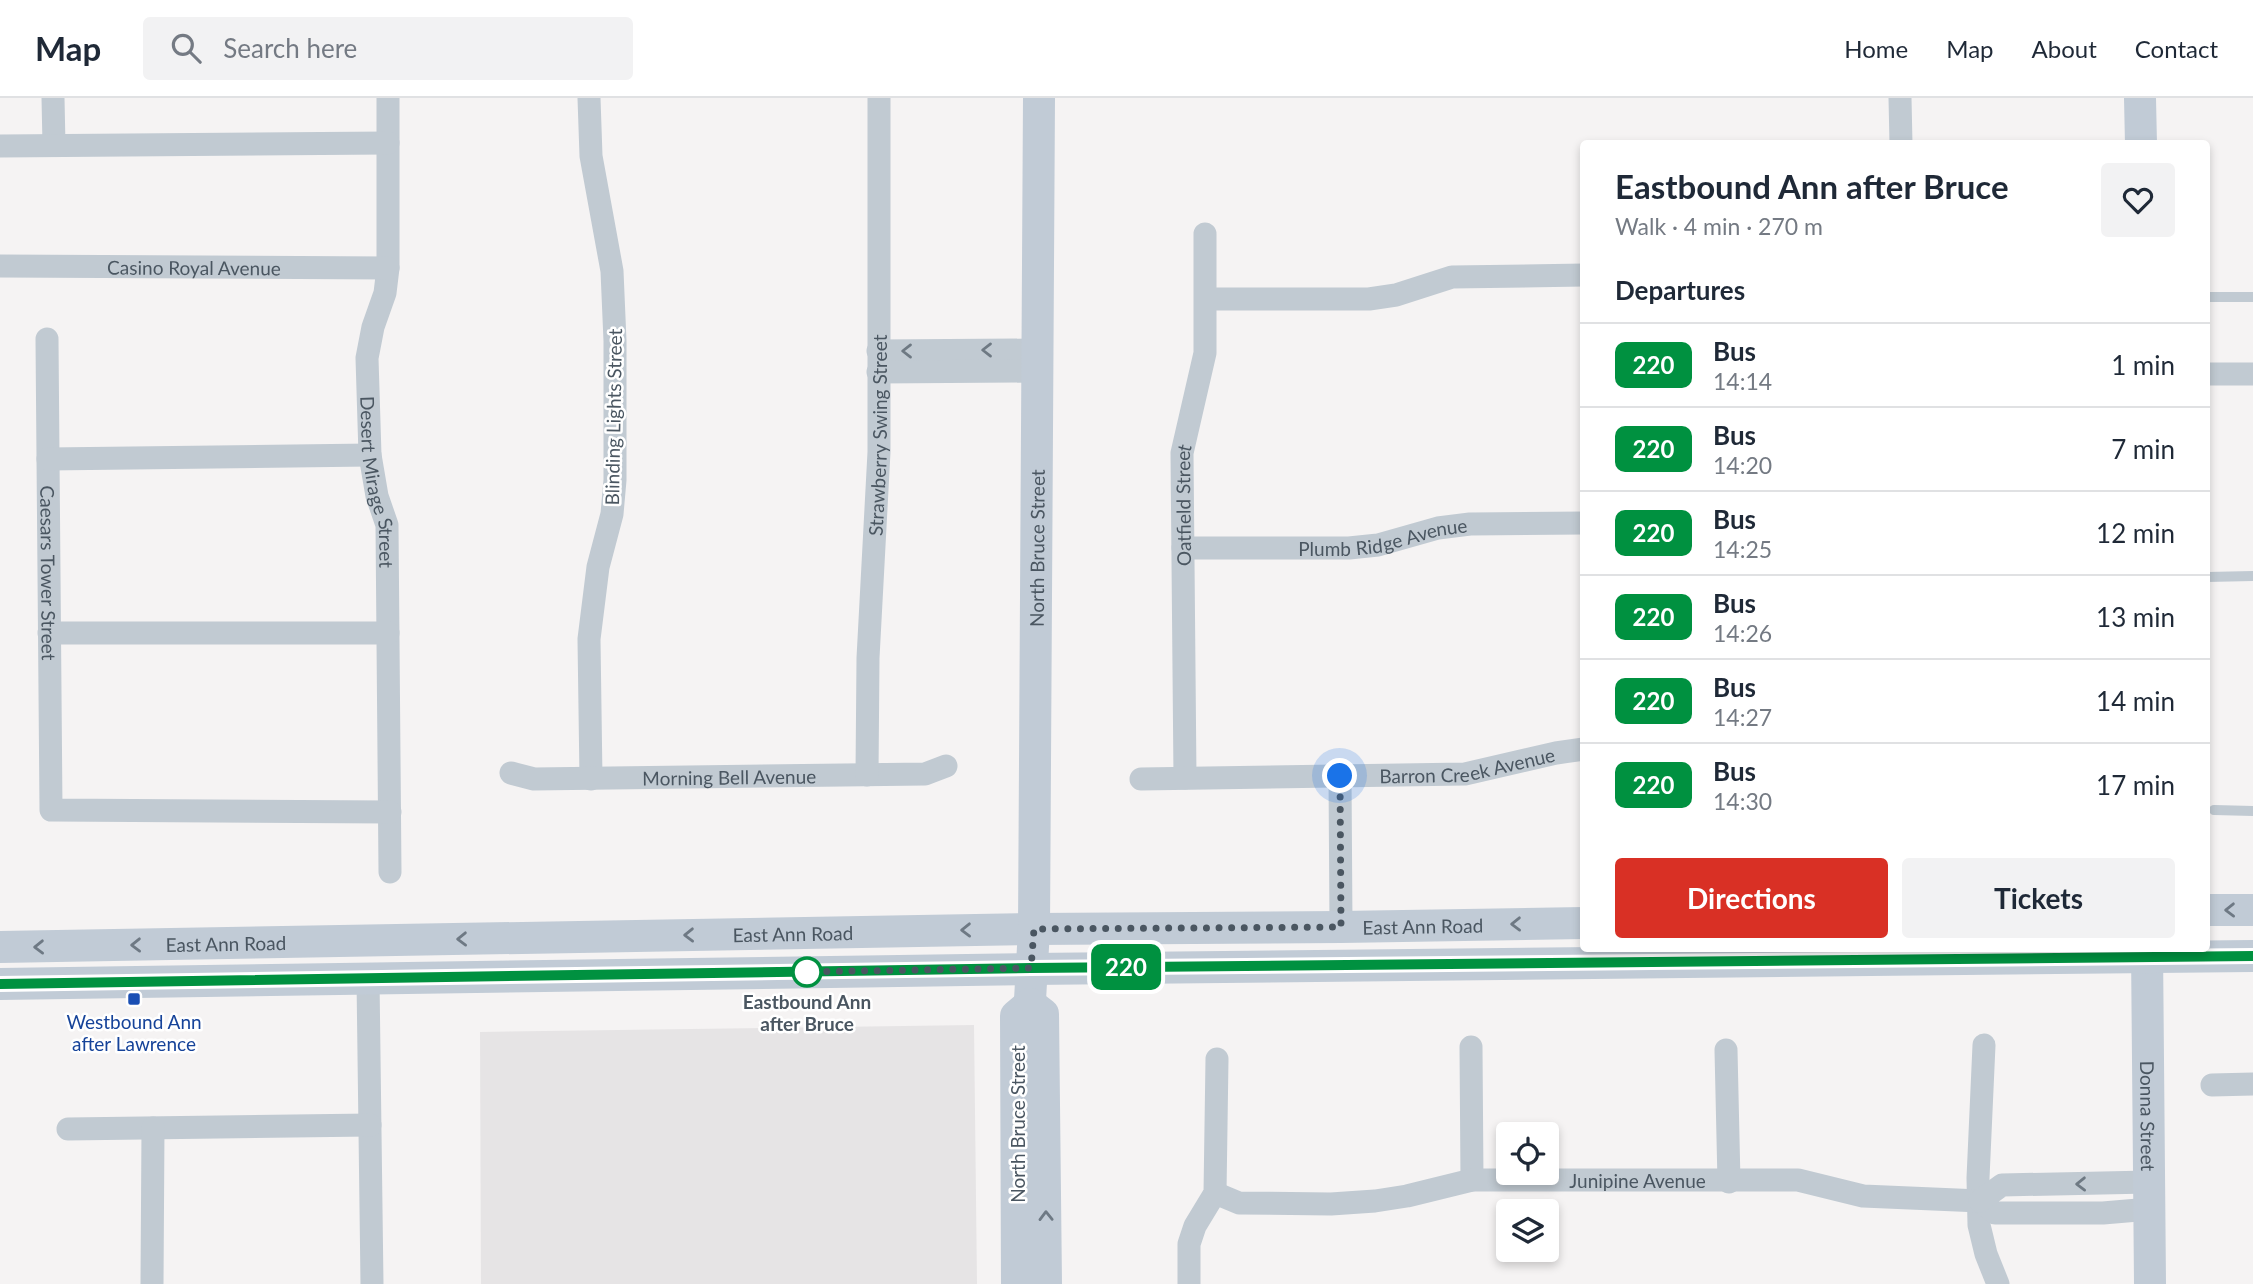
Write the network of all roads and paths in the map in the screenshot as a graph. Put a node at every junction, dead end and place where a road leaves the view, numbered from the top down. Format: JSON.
{"nodes":[{"id":1,"x":53,"y":98,"type":"edge"},
{"id":2,"x":388,"y":98,"type":"edge"},
{"id":3,"x":589,"y":98,"type":"edge"},
{"id":4,"x":879,"y":98,"type":"edge"},
{"id":5,"x":1039,"y":98,"type":"edge"},
{"id":6,"x":1900,"y":98,"type":"edge"},
{"id":7,"x":2140,"y":98,"type":"edge"},
{"id":8,"x":1901,"y":140,"type":"edge"},
{"id":9,"x":2141,"y":140,"type":"edge"},
{"id":10,"x":388,"y":143,"type":"junction"},
{"id":11,"x":54,"y":145,"type":"junction"},
{"id":12,"x":0,"y":146,"type":"edge"},
{"id":13,"x":1205,"y":234,"type":"dead end"},
{"id":14,"x":0,"y":266,"type":"edge"},
{"id":15,"x":388,"y":268,"type":"junction"},
{"id":16,"x":1580,"y":275,"type":"edge"},
{"id":17,"x":2210,"y":297,"type":"edge"},
{"id":18,"x":2253,"y":298,"type":"edge"},
{"id":19,"x":1206,"y":299,"type":"junction"},
{"id":20,"x":47,"y":339,"type":"dead end"},
{"id":21,"x":878,"y":361,"type":"junction"},
{"id":22,"x":1037,"y":361,"type":"junction"},
{"id":23,"x":2210,"y":374,"type":"edge"},
{"id":24,"x":2253,"y":374,"type":"edge"},
{"id":25,"x":370,"y":455,"type":"junction"},
{"id":26,"x":48,"y":459,"type":"junction"},
{"id":27,"x":1580,"y":523,"type":"edge"},
{"id":28,"x":1183,"y":548,"type":"junction"},
{"id":29,"x":2210,"y":576,"type":"edge"},
{"id":30,"x":2253,"y":576,"type":"edge"},
{"id":31,"x":49,"y":634,"type":"junction"},
{"id":32,"x":388,"y":634,"type":"junction"},
{"id":33,"x":1580,"y":750,"type":"edge"},
{"id":34,"x":946,"y":766,"type":"dead end"},
{"id":35,"x":511,"y":773,"type":"dead end"},
{"id":36,"x":867,"y":775,"type":"junction"},
{"id":37,"x":1340,"y":776,"type":"junction"},
{"id":38,"x":1185,"y":778,"type":"junction"},
{"id":39,"x":590,"y":779,"type":"junction"},
{"id":40,"x":1141,"y":779,"type":"dead end"},
{"id":41,"x":2214,"y":810,"type":"dead end"},
{"id":42,"x":2253,"y":811,"type":"edge"},
{"id":43,"x":390,"y":812,"type":"junction"},
{"id":44,"x":390,"y":872,"type":"dead end"},
{"id":45,"x":2210,"y":910,"type":"edge"},
{"id":46,"x":2253,"y":910,"type":"edge"},
{"id":47,"x":1580,"y":923,"type":"edge"},
{"id":48,"x":1341,"y":927,"type":"junction"},
{"id":49,"x":1034,"y":929,"type":"junction"},
{"id":50,"x":0,"y":947,"type":"edge"},
{"id":51,"x":2147,"y":952,"type":"edge"},
{"id":52,"x":2253,"y":956,"type":"edge"},
{"id":53,"x":1031,"y":968,"type":"junction"},
{"id":54,"x":368,"y":979,"type":"junction"},
{"id":55,"x":0,"y":984,"type":"edge"},
{"id":56,"x":1030,"y":1000,"type":"dead end"},
{"id":57,"x":1984,"y":1045,"type":"dead end"},
{"id":58,"x":1471,"y":1047,"type":"dead end"},
{"id":59,"x":1726,"y":1050,"type":"dead end"},
{"id":60,"x":1217,"y":1059,"type":"dead end"},
{"id":61,"x":2212,"y":1084,"type":"dead end"},
{"id":62,"x":2253,"y":1084,"type":"edge"},
{"id":63,"x":370,"y":1125,"type":"junction"},
{"id":64,"x":153,"y":1128,"type":"junction"},
{"id":65,"x":68,"y":1129,"type":"dead end"},
{"id":66,"x":1472,"y":1180,"type":"junction"},
{"id":67,"x":1729,"y":1182,"type":"junction"},
{"id":68,"x":1214,"y":1193,"type":"junction"},
{"id":69,"x":2149,"y":1196,"type":"junction"},
{"id":70,"x":1980,"y":1201,"type":"junction"},
{"id":71,"x":152,"y":1284,"type":"edge"},
{"id":72,"x":372,"y":1284,"type":"edge"},
{"id":73,"x":1017,"y":1284,"type":"edge"},
{"id":74,"x":1046,"y":1284,"type":"edge"},
{"id":75,"x":1189,"y":1284,"type":"edge"},
{"id":76,"x":1998,"y":1284,"type":"edge"},
{"id":77,"x":2150,"y":1284,"type":"edge"}],
"edges":[{"from":1,"to":11,"type":"street"},
{"from":2,"to":10,"type":"street","name":"Desert Mirage Street"},
{"from":3,"to":39,"type":"street","name":"Blinding Lights Street"},
{"from":4,"to":21,"type":"street","name":"Strawberry Swing Street"},
{"from":5,"to":22,"type":"main road","name":"North Bruce Street"},
{"from":6,"to":8,"type":"street"},
{"from":7,"to":9,"type":"main road"},
{"from":10,"to":11,"type":"street"},
{"from":10,"to":15,"type":"street","name":"Desert Mirage Street"},
{"from":11,"to":12,"type":"street"},
{"from":13,"to":19,"type":"street","name":"Oatfield Street"},
{"from":14,"to":15,"type":"street","name":"Casino Royal Avenue"},
{"from":15,"to":25,"type":"street","name":"Desert Mirage Street"},
{"from":16,"to":19,"type":"street"},
{"from":17,"to":18,"type":"lane"},
{"from":19,"to":28,"type":"street","name":"Oatfield Street"},
{"from":20,"to":26,"type":"street","name":"Caesars Tower Street"},
{"from":21,"to":22,"type":"street"},
{"from":21,"to":36,"type":"street","name":"Strawberry Swing Street"},
{"from":22,"to":49,"type":"main road","name":"North Bruce Street"},
{"from":23,"to":24,"type":"street"},
{"from":25,"to":26,"type":"street"},
{"from":25,"to":32,"type":"street","name":"Desert Mirage Street"},
{"from":26,"to":31,"type":"street","name":"Caesars Tower Street"},
{"from":27,"to":28,"type":"street","name":"Plumb Ridge Avenue"},
{"from":28,"to":38,"type":"street","name":"Oatfield Street"},
{"from":29,"to":30,"type":"lane"},
{"from":31,"to":32,"type":"street"},
{"from":31,"to":43,"type":"street","name":"Caesars Tower Street"},
{"from":32,"to":43,"type":"street","name":"Desert Mirage Street"},
{"from":33,"to":37,"type":"street","name":"Barron Creek Avenue"},
{"from":34,"to":36,"type":"street","name":"Morning Bell Avenue"},
{"from":35,"to":39,"type":"street","name":"Morning Bell Avenue"},
{"from":36,"to":39,"type":"street","name":"Morning Bell Avenue"},
{"from":37,"to":38,"type":"street","name":"Barron Creek Avenue"},
{"from":37,"to":48,"type":"street"},
{"from":38,"to":40,"type":"street","name":"Barron Creek Avenue"},
{"from":41,"to":42,"type":"lane"},
{"from":43,"to":44,"type":"street","name":"Desert Mirage Street"},
{"from":46,"to":45,"type":"main road","one_way":true},
{"from":47,"to":48,"type":"main road","name":"East Ann Road","one_way":true},
{"from":48,"to":49,"type":"main road","name":"East Ann Road"},
{"from":49,"to":50,"type":"main road","name":"East Ann Road","one_way":true},
{"from":49,"to":53,"type":"main road","name":"North Bruce Street"},
{"from":51,"to":52,"type":"main road","name":"East Ann Road"},
{"from":51,"to":53,"type":"main road","name":"East Ann Road"},
{"from":51,"to":69,"type":"main road","name":"Donna Street"},
{"from":53,"to":54,"type":"main road","name":"East Ann Road"},
{"from":53,"to":56,"type":"main road","name":"North Bruce Street"},
{"from":54,"to":55,"type":"main road","name":"East Ann Road"},
{"from":54,"to":63,"type":"street"},
{"from":57,"to":70,"type":"street"},
{"from":58,"to":66,"type":"street"},
{"from":59,"to":67,"type":"street"},
{"from":60,"to":68,"type":"street"},
{"from":61,"to":62,"type":"street"},
{"from":63,"to":64,"type":"street"},
{"from":63,"to":72,"type":"street"},
{"from":64,"to":65,"type":"street"},
{"from":64,"to":71,"type":"street"},
{"from":66,"to":67,"type":"street","name":"Junipine Avenue"},
{"from":66,"to":68,"type":"street","name":"Junipine Avenue"},
{"from":67,"to":70,"type":"street","name":"Junipine Avenue"},
{"from":68,"to":75,"type":"street"},
{"from":69,"to":70,"type":"street","name":"Junipine Avenue"},
{"from":69,"to":77,"type":"main road","name":"Donna Street"},
{"from":70,"to":76,"type":"street"},
{"from":74,"to":73,"type":"main road","name":"North Bruce Street","one_way":true}]}
